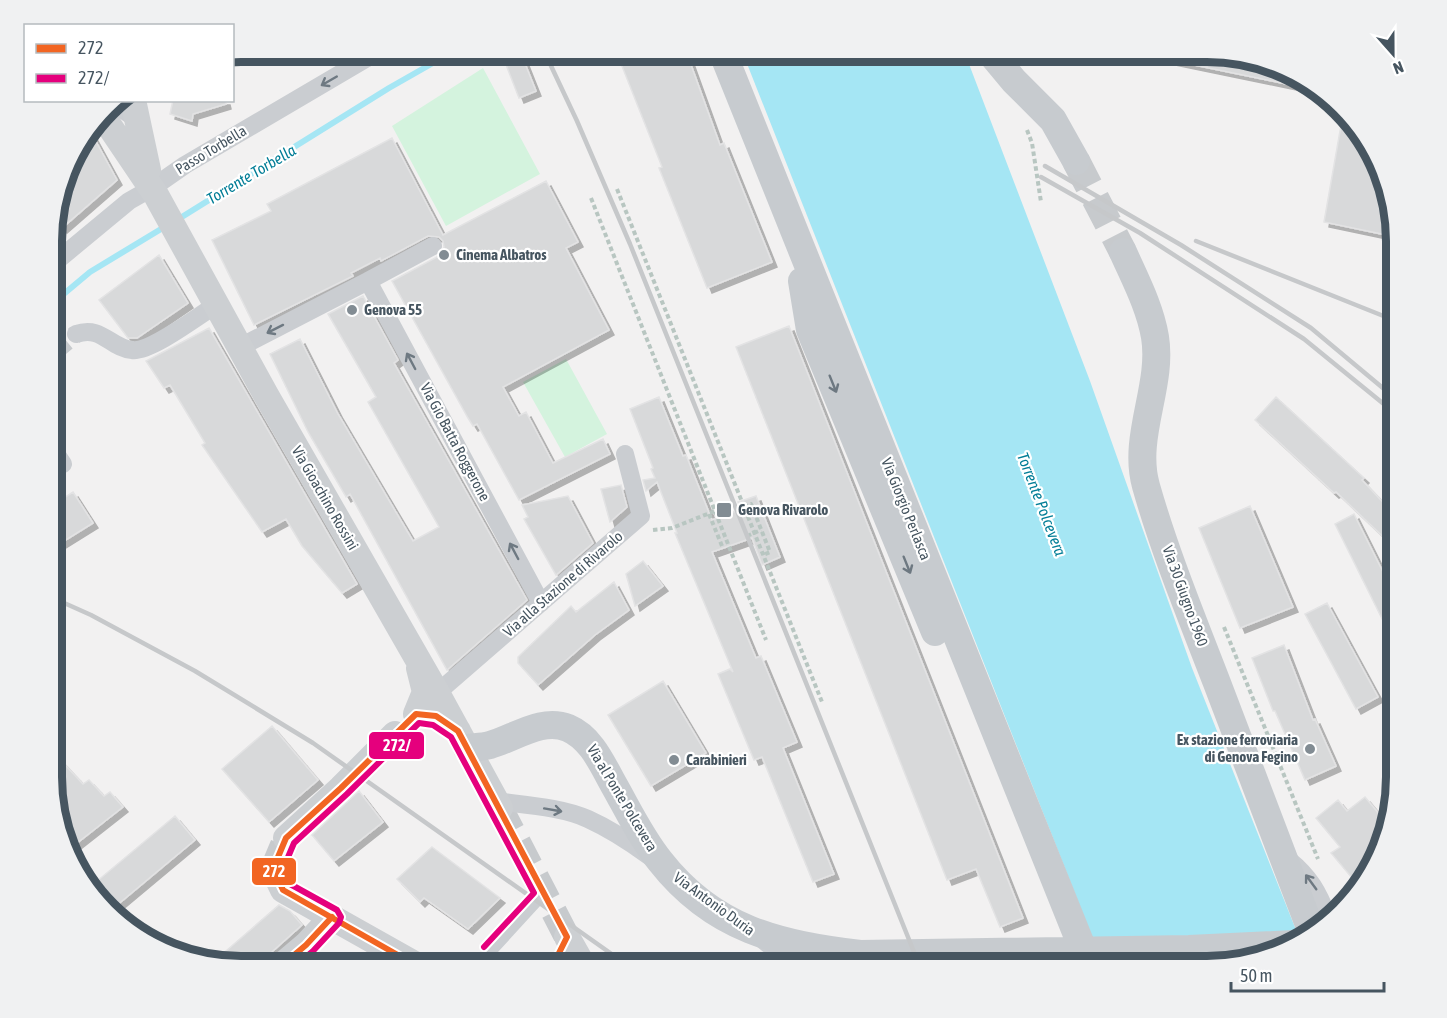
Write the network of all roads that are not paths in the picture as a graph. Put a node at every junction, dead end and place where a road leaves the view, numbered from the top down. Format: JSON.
{"nodes":[{"id":1,"x":360,"y":62,"type":"edge"},
{"id":2,"x":726,"y":62,"type":"edge"},
{"id":3,"x":998,"y":62,"type":"edge"},
{"id":4,"x":134,"y":109,"type":"edge"},
{"id":5,"x":107,"y":121,"type":"edge"},
{"id":6,"x":1076,"y":161,"type":"tunnel mouth"},
{"id":7,"x":154,"y":192,"type":"junction"},
{"id":8,"x":793,"y":226,"type":"junction"},
{"id":9,"x":433,"y":246,"type":"dead end"},
{"id":10,"x":1123,"y":252,"type":"tunnel mouth"},
{"id":11,"x":61,"y":257,"type":"edge"},
{"id":12,"x":368,"y":281,"type":"junction"},
{"id":13,"x":216,"y":305,"type":"junction"},
{"id":14,"x":76,"y":334,"type":"dead end"},
{"id":15,"x":240,"y":347,"type":"junction"},
{"id":16,"x":625,"y":454,"type":"dead end"},
{"id":17,"x":541,"y":603,"type":"junction"},
{"id":18,"x":418,"y":661,"type":"junction"},
{"id":19,"x":437,"y":693,"type":"junction"},
{"id":20,"x":395,"y":734,"type":"dead end"},
{"id":21,"x":463,"y":739,"type":"junction"},
{"id":22,"x":497,"y":804,"type":"joint"},
{"id":23,"x":286,"y":838,"type":"tunnel mouth"},
{"id":24,"x":1283,"y":855,"type":"junction"},
{"id":25,"x":273,"y":869,"type":"dead end"},
{"id":26,"x":544,"y":894,"type":"dead end"},
{"id":27,"x":1326,"y":911,"type":"edge"},
{"id":28,"x":332,"y":917,"type":"junction"},
{"id":29,"x":1309,"y":924,"type":"edge"},
{"id":30,"x":567,"y":937,"type":"joint"},
{"id":31,"x":1268,"y":945,"type":"edge"},
{"id":32,"x":293,"y":956,"type":"edge"},
{"id":33,"x":401,"y":956,"type":"edge"},
{"id":34,"x":489,"y":956,"type":"edge"},
{"id":35,"x":558,"y":956,"type":"edge"},
{"id":36,"x":578,"y":956,"type":"edge"},
{"id":37,"x":782,"y":956,"type":"edge"},
{"id":38,"x":944,"y":956,"type":"edge"},
{"id":39,"x":1068,"y":956,"type":"edge"},
{"id":40,"x":1086,"y":956,"type":"edge"},
{"id":41,"x":1105,"y":956,"type":"edge"}],
"edges":[{"from":1,"to":7,"type":"street","name":"Passo Torbella","one_way":true},
{"from":2,"to":8,"type":"main road","name":"Via Giorgio Perlasca"},
{"from":3,"to":6,"type":"main road"},
{"from":4,"to":7,"type":"main road"},
{"from":5,"to":7,"type":"main road"},
{"from":7,"to":11,"type":"street","name":"Passo Torbella"},
{"from":7,"to":13,"type":"main road","name":"Via Gioachino Rossini"},
{"from":8,"to":39,"type":"main road","one_way":true},
{"from":8,"to":40,"type":"main road","name":"Via Giorgio Perlasca"},
{"from":9,"to":12,"type":"street"},
{"from":10,"to":24,"type":"main road","name":"Via 30 Giugno 1960"},
{"from":12,"to":15,"type":"street","one_way":true},
{"from":17,"to":12,"type":"street","name":"Via Gio Batta Roggerone","one_way":true},
{"from":13,"to":14,"type":"street"},
{"from":13,"to":15,"type":"main road","name":"Via Gioachino Rossini"},
{"from":15,"to":18,"type":"main road","name":"Via Gioachino Rossini"},
{"from":16,"to":17,"type":"street","name":"Via alla Stazione di Rivarolo"},
{"from":17,"to":19,"type":"street","name":"Via alla Stazione di Rivarolo"},
{"from":18,"to":19,"type":"main road","name":"Via Gioachino Rossini"},
{"from":18,"to":21,"type":"main road"},
{"from":19,"to":21,"type":"main road","name":"Via Gioachino Rossini"},
{"from":20,"to":23,"type":"main road"},
{"from":21,"to":22,"type":"main road","name":"Via Gioachino Rossini"},
{"from":21,"to":38,"type":"main road","name":"Via al Ponte Polcevera"},
{"from":22,"to":37,"type":"street","name":"Via Antonio Duria","one_way":true},
{"from":27,"to":24,"type":"street","one_way":true},
{"from":24,"to":29,"type":"main road","name":"Via 30 Giugno 1960"},
{"from":25,"to":28,"type":"main road"},
{"from":26,"to":34,"type":"lane"},
{"from":28,"to":32,"type":"main road"},
{"from":28,"to":33,"type":"main road"},
{"from":30,"to":35,"type":"lane"},
{"from":30,"to":36,"type":"main road"},
{"from":31,"to":41,"type":"main road","name":"Via al Ponte Polcevera"}]}
